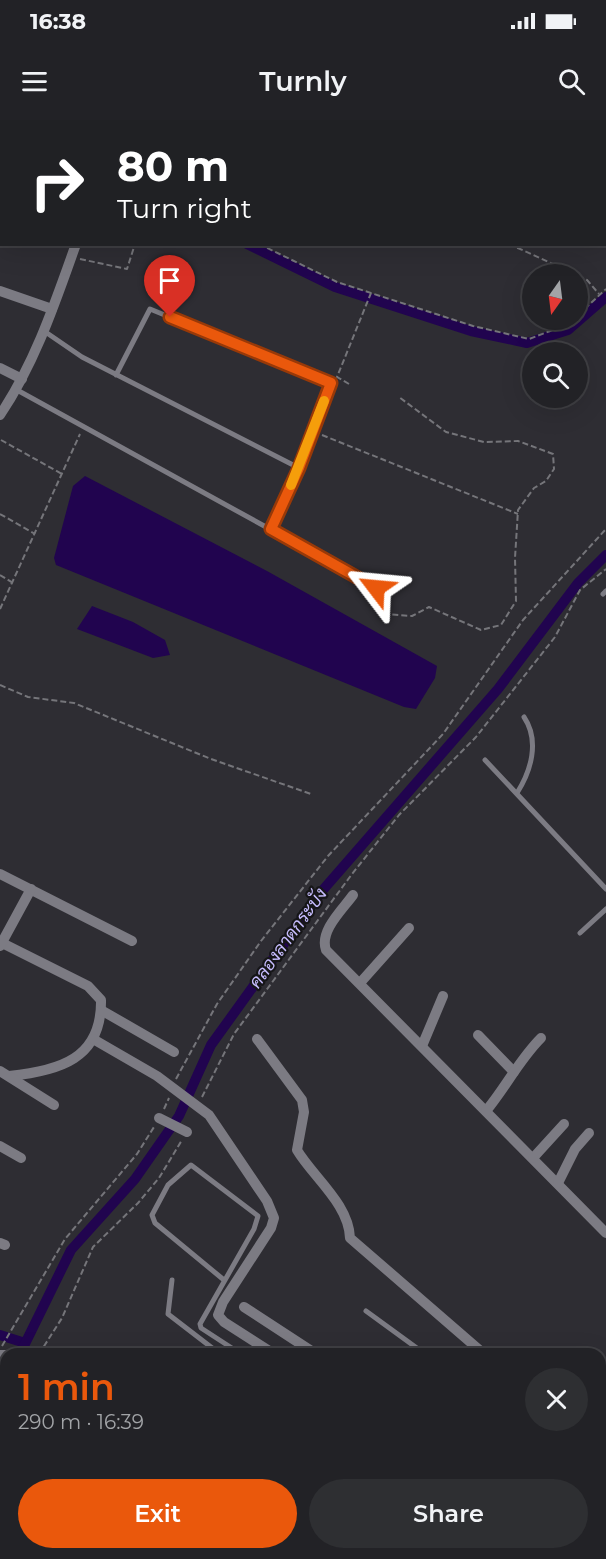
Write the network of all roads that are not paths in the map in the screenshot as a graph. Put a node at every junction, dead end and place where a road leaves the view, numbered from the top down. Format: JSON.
{"nodes":[{"id":1,"x":75,"y":246,"type":"edge"},
{"id":2,"x":0,"y":291,"type":"edge"},
{"id":3,"x":52,"y":309,"type":"junction"},
{"id":4,"x":44,"y":331,"type":"junction"},
{"id":5,"x":0,"y":368,"type":"edge"},
{"id":6,"x":116,"y":375,"type":"junction"},
{"id":7,"x":19,"y":384,"type":"junction"},
{"id":8,"x":0,"y":415,"type":"edge"},
{"id":9,"x":299,"y":468,"type":"junction"},
{"id":10,"x":271,"y":529,"type":"junction"},
{"id":11,"x":376,"y":588,"type":"road end"},
{"id":12,"x":524,"y":717,"type":"dead end"},
{"id":13,"x":485,"y":760,"type":"dead end"},
{"id":14,"x":517,"y":793,"type":"junction"},
{"id":15,"x":0,"y":874,"type":"edge"},
{"id":16,"x":31,"y":889,"type":"junction"},
{"id":17,"x":606,"y":889,"type":"edge"},
{"id":18,"x":353,"y":894,"type":"dead end"},
{"id":19,"x":606,"y":909,"type":"edge"},
{"id":20,"x":409,"y":928,"type":"dead end"},
{"id":21,"x":580,"y":933,"type":"dead end"},
{"id":22,"x":132,"y":941,"type":"dead end"},
{"id":23,"x":1,"y":944,"type":"edge"},
{"id":24,"x":360,"y":982,"type":"junction"},
{"id":25,"x":443,"y":996,"type":"dead end"},
{"id":26,"x":101,"y":1010,"type":"junction"},
{"id":27,"x":478,"y":1035,"type":"dead end"},
{"id":28,"x":541,"y":1038,"type":"dead end"},
{"id":29,"x":93,"y":1039,"type":"junction"},
{"id":30,"x":257,"y":1039,"type":"dead end"},
{"id":31,"x":422,"y":1046,"type":"junction"},
{"id":32,"x":174,"y":1052,"type":"dead end"},
{"id":33,"x":514,"y":1072,"type":"junction"},
{"id":34,"x":4,"y":1073,"type":"edge"},
{"id":35,"x":54,"y":1105,"type":"dead end"},
{"id":36,"x":486,"y":1111,"type":"junction"},
{"id":37,"x":160,"y":1118,"type":"road end"},
{"id":38,"x":564,"y":1124,"type":"dead end"},
{"id":39,"x":185,"y":1132,"type":"road end"},
{"id":40,"x":589,"y":1133,"type":"dead end"},
{"id":41,"x":0,"y":1146,"type":"edge"},
{"id":42,"x":21,"y":1158,"type":"dead end"},
{"id":43,"x":533,"y":1158,"type":"junction"},
{"id":44,"x":558,"y":1183,"type":"junction"},
{"id":45,"x":604,"y":1226,"type":"edge"},
{"id":46,"x":172,"y":1280,"type":"dead end"},
{"id":47,"x":224,"y":1280,"type":"junction"},
{"id":48,"x":244,"y":1307,"type":"dead end"},
{"id":49,"x":366,"y":1311,"type":"dead end"},
{"id":50,"x":212,"y":1348,"type":"edge"},
{"id":51,"x":232,"y":1348,"type":"edge"},
{"id":52,"x":265,"y":1348,"type":"edge"},
{"id":53,"x":307,"y":1348,"type":"edge"},
{"id":54,"x":417,"y":1348,"type":"edge"},
{"id":55,"x":477,"y":1348,"type":"edge"}],
"edges":[{"from":1,"to":3,"type":"street"},
{"from":2,"to":3,"type":"street"},
{"from":3,"to":4,"type":"street"},
{"from":4,"to":6,"type":"lane"},
{"from":4,"to":7,"type":"street"},
{"from":5,"to":7,"type":"street"},
{"from":6,"to":9,"type":"lane"},
{"from":6,"to":9,"type":"lane"},
{"from":7,"to":8,"type":"street"},
{"from":7,"to":10,"type":"lane"},
{"from":9,"to":10,"type":"lane"},
{"from":10,"to":11,"type":"lane"},
{"from":12,"to":14,"type":"lane"},
{"from":13,"to":14,"type":"lane"},
{"from":14,"to":17,"type":"lane"},
{"from":15,"to":16,"type":"street"},
{"from":16,"to":22,"type":"street"},
{"from":16,"to":23,"type":"street"},
{"from":18,"to":24,"type":"street"},
{"from":19,"to":21,"type":"lane"},
{"from":20,"to":24,"type":"street"},
{"from":23,"to":26,"type":"street"},
{"from":24,"to":31,"type":"street"},
{"from":25,"to":31,"type":"street"},
{"from":26,"to":29,"type":"street"},
{"from":26,"to":32,"type":"street"},
{"from":27,"to":33,"type":"street"},
{"from":28,"to":33,"type":"street"},
{"from":29,"to":34,"type":"street"},
{"from":29,"to":52,"type":"street"},
{"from":30,"to":55,"type":"street"},
{"from":31,"to":36,"type":"street"},
{"from":33,"to":36,"type":"street"},
{"from":34,"to":35,"type":"street"},
{"from":36,"to":43,"type":"street"},
{"from":37,"to":39,"type":"street"},
{"from":38,"to":43,"type":"street"},
{"from":40,"to":44,"type":"street"},
{"from":41,"to":42,"type":"street"},
{"from":43,"to":44,"type":"street"},
{"from":44,"to":45,"type":"street"},
{"from":46,"to":50,"type":"lane"},
{"from":47,"to":47,"type":"lane"},
{"from":47,"to":51,"type":"lane"},
{"from":48,"to":53,"type":"street"},
{"from":49,"to":54,"type":"lane"}]}
